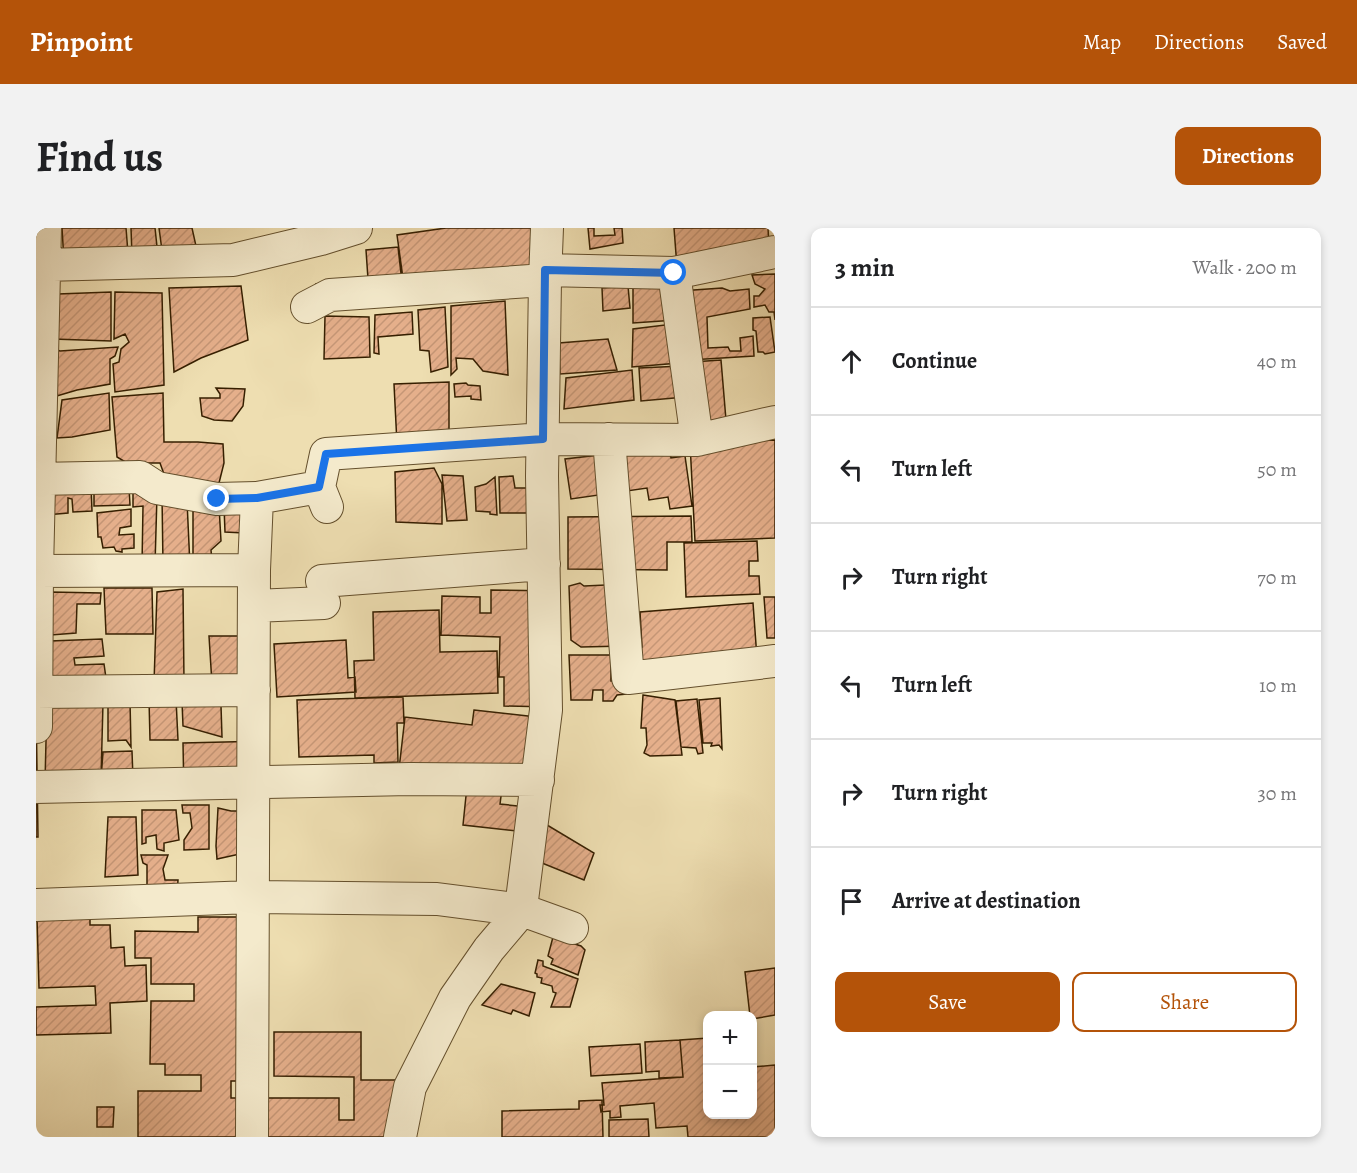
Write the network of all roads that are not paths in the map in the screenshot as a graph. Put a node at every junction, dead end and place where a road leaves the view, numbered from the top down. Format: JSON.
{"nodes":[{"id":1,"x":45,"y":228,"type":"edge"},
{"id":2,"x":356,"y":228,"type":"edge"},
{"id":3,"x":547,"y":228,"type":"edge"},
{"id":4,"x":253,"y":242,"type":"edge"},
{"id":5,"x":775,"y":252,"type":"edge"},
{"id":6,"x":674,"y":273,"type":"junction"},
{"id":7,"x":545,"y":275,"type":"junction"},
{"id":8,"x":41,"y":278,"type":"edge"},
{"id":9,"x":308,"y":308,"type":"dead end"},
{"id":10,"x":775,"y":422,"type":"edge"},
{"id":11,"x":543,"y":439,"type":"junction"},
{"id":12,"x":609,"y":439,"type":"junction"},
{"id":13,"x":697,"y":440,"type":"junction"},
{"id":14,"x":38,"y":479,"type":"edge"},
{"id":15,"x":257,"y":498,"type":"junction"},
{"id":16,"x":544,"y":564,"type":"junction"},
{"id":17,"x":254,"y":570,"type":"junction"},
{"id":18,"x":37,"y":571,"type":"edge"},
{"id":19,"x":254,"y":606,"type":"junction"},
{"id":20,"x":775,"y":661,"type":"edge"},
{"id":21,"x":254,"y":690,"type":"junction"},
{"id":22,"x":37,"y":692,"type":"edge"},
{"id":23,"x":36,"y":727,"type":"edge"},
{"id":24,"x":538,"y":780,"type":"junction"},
{"id":25,"x":252,"y":782,"type":"junction"},
{"id":26,"x":36,"y":787,"type":"edge"},
{"id":27,"x":252,"y":897,"type":"junction"},
{"id":28,"x":36,"y":905,"type":"edge"},
{"id":29,"x":522,"y":910,"type":"junction"},
{"id":30,"x":572,"y":928,"type":"dead end"},
{"id":31,"x":252,"y":1137,"type":"edge"},
{"id":32,"x":400,"y":1137,"type":"edge"}],
"edges":[{"from":1,"to":8,"type":"street"},
{"from":2,"to":4,"type":"street"},
{"from":3,"to":7,"type":"street"},
{"from":4,"to":8,"type":"street"},
{"from":5,"to":6,"type":"street"},
{"from":6,"to":7,"type":"street"},
{"from":6,"to":13,"type":"street"},
{"from":7,"to":9,"type":"street"},
{"from":7,"to":11,"type":"street"},
{"from":8,"to":14,"type":"street"},
{"from":10,"to":13,"type":"street"},
{"from":11,"to":12,"type":"street"},
{"from":11,"to":15,"type":"street"},
{"from":11,"to":16,"type":"street"},
{"from":12,"to":13,"type":"street"},
{"from":12,"to":20,"type":"street"},
{"from":14,"to":15,"type":"street"},
{"from":14,"to":18,"type":"street"},
{"from":15,"to":17,"type":"street"},
{"from":16,"to":19,"type":"street"},
{"from":16,"to":24,"type":"street"},
{"from":17,"to":18,"type":"street"},
{"from":17,"to":19,"type":"street"},
{"from":18,"to":22,"type":"street"},
{"from":19,"to":21,"type":"street"},
{"from":21,"to":22,"type":"street"},
{"from":21,"to":25,"type":"street"},
{"from":22,"to":23,"type":"street"},
{"from":24,"to":25,"type":"street"},
{"from":24,"to":29,"type":"street"},
{"from":25,"to":26,"type":"street"},
{"from":25,"to":27,"type":"street"},
{"from":27,"to":28,"type":"street"},
{"from":27,"to":29,"type":"street"},
{"from":27,"to":31,"type":"street"},
{"from":29,"to":30,"type":"street"},
{"from":29,"to":32,"type":"street"}]}
